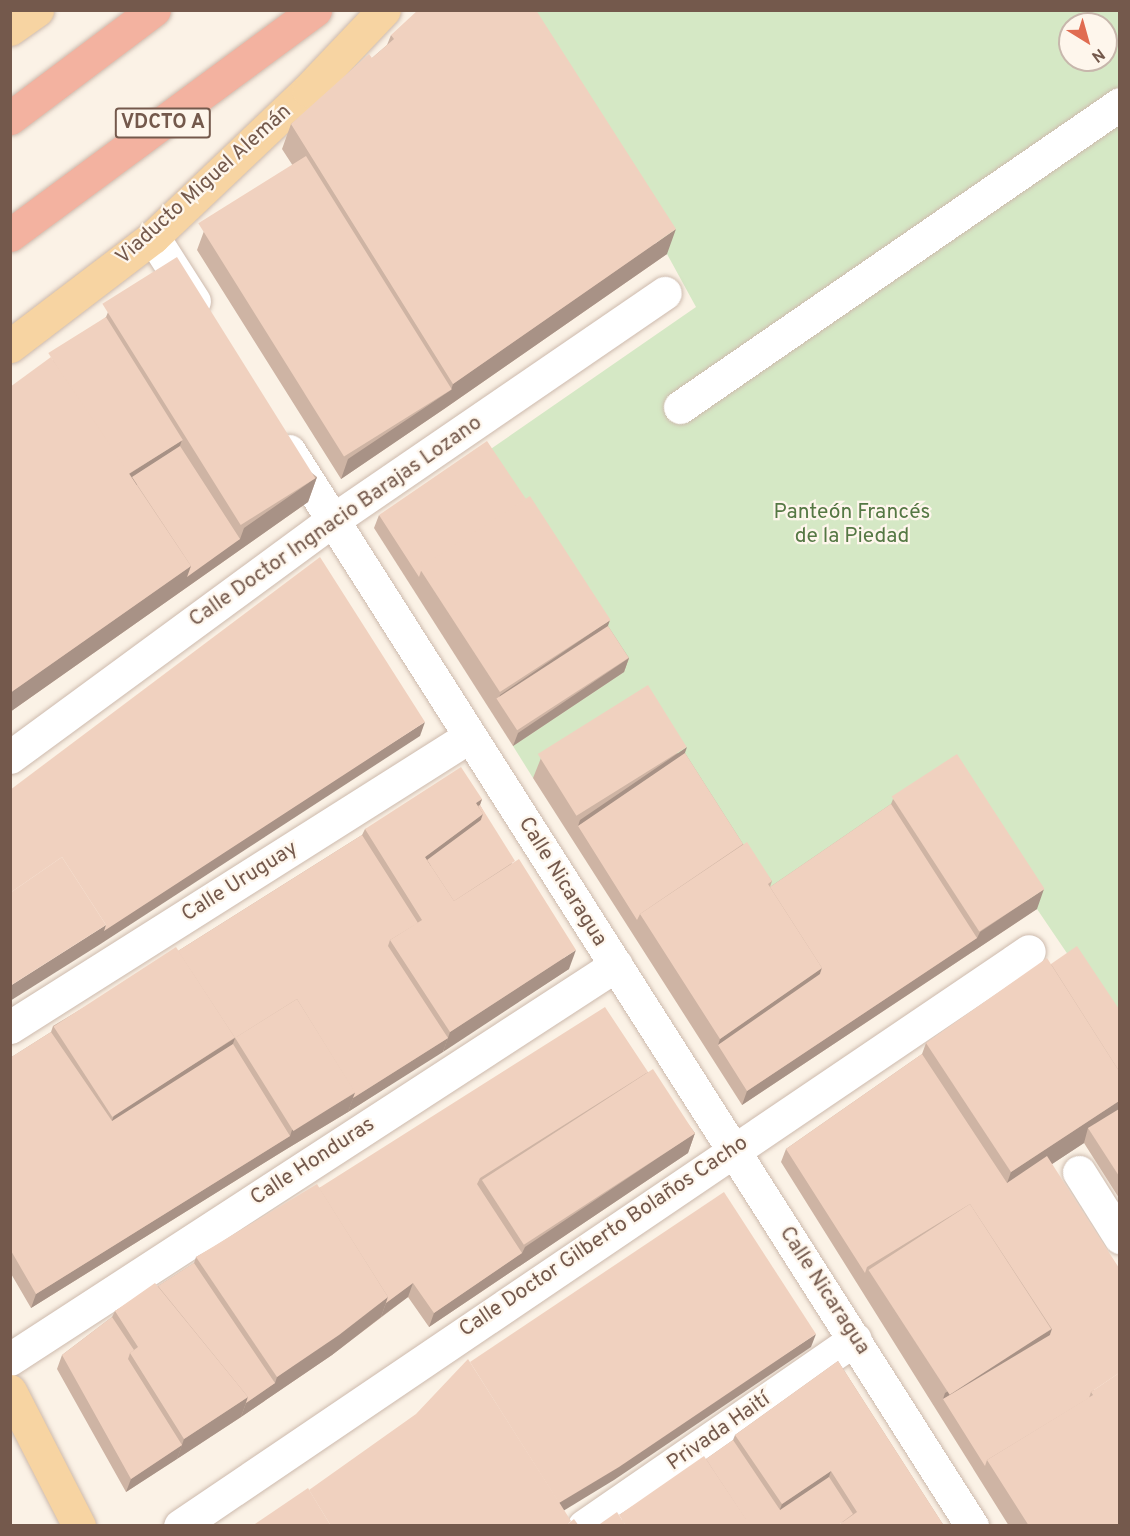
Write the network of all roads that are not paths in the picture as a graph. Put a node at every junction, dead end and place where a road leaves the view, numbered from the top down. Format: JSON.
{"nodes":[{"id":1,"x":37,"y":10,"type":"edge"},
{"id":2,"x":154,"y":10,"type":"edge"},
{"id":3,"x":315,"y":10,"type":"edge"},
{"id":4,"x":384,"y":10,"type":"edge"},
{"id":5,"x":10,"y":29,"type":"edge"},
{"id":6,"x":1119,"y":104,"type":"edge"},
{"id":7,"x":10,"y":118,"type":"edge"},
{"id":8,"x":10,"y":235,"type":"edge"},
{"id":9,"x":153,"y":237,"type":"junction"},
{"id":10,"x":665,"y":293,"type":"dead end"},
{"id":11,"x":209,"y":325,"type":"edge"},
{"id":12,"x":10,"y":346,"type":"edge"},
{"id":13,"x":680,"y":407,"type":"dead end"},
{"id":14,"x":271,"y":422,"type":"edge"},
{"id":15,"x":333,"y":520,"type":"junction"},
{"id":16,"x":470,"y":736,"type":"junction"},
{"id":17,"x":10,"y":757,"type":"edge"},
{"id":18,"x":1029,"y":951,"type":"dead end"},
{"id":19,"x":616,"y":965,"type":"junction"},
{"id":20,"x":10,"y":1027,"type":"edge"},
{"id":21,"x":733,"y":1150,"type":"junction"},
{"id":22,"x":1078,"y":1172,"type":"dead end"},
{"id":23,"x":1119,"y":1237,"type":"edge"},
{"id":24,"x":855,"y":1339,"type":"junction"},
{"id":25,"x":10,"y":1359,"type":"edge"},
{"id":26,"x":10,"y":1391,"type":"edge"},
{"id":27,"x":79,"y":1526,"type":"edge"},
{"id":28,"x":180,"y":1526,"type":"edge"},
{"id":29,"x":584,"y":1526,"type":"edge"},
{"id":30,"x":972,"y":1526,"type":"edge"}],
"edges":[{"from":1,"to":5,"type":"main road"},
{"from":2,"to":7,"type":"highway"},
{"from":3,"to":8,"type":"highway","number":"VDCTO A"},
{"from":4,"to":9,"type":"main road","name":"Viaducto Miguel Alemán"},
{"from":6,"to":13,"type":"street"},
{"from":9,"to":11,"type":"street"},
{"from":9,"to":12,"type":"main road","name":"Viaducto Miguel Alemán"},
{"from":10,"to":15,"type":"street","name":"Calle Doctor Ingnacio Barajas Lozano"},
{"from":14,"to":15,"type":"street","name":"Calle Nicaragua"},
{"from":15,"to":16,"type":"street","name":"Calle Nicaragua"},
{"from":15,"to":17,"type":"street","name":"Calle Doctor Ingnacio Barajas Lozano"},
{"from":16,"to":19,"type":"street","name":"Calle Nicaragua"},
{"from":16,"to":20,"type":"street","name":"Calle Uruguay"},
{"from":18,"to":21,"type":"street","name":"Calle Doctor Gilberto Bolaños Cacho"},
{"from":19,"to":21,"type":"street","name":"Calle Nicaragua"},
{"from":19,"to":25,"type":"street","name":"Calle Honduras"},
{"from":21,"to":24,"type":"street","name":"Calle Nicaragua"},
{"from":21,"to":28,"type":"street","name":"Calle Doctor Gilberto Bolaños Cacho"},
{"from":22,"to":23,"type":"street"},
{"from":24,"to":29,"type":"street","name":"Privada Haití"},
{"from":24,"to":30,"type":"street","name":"Calle Nicaragua"},
{"from":26,"to":27,"type":"main road"}]}
